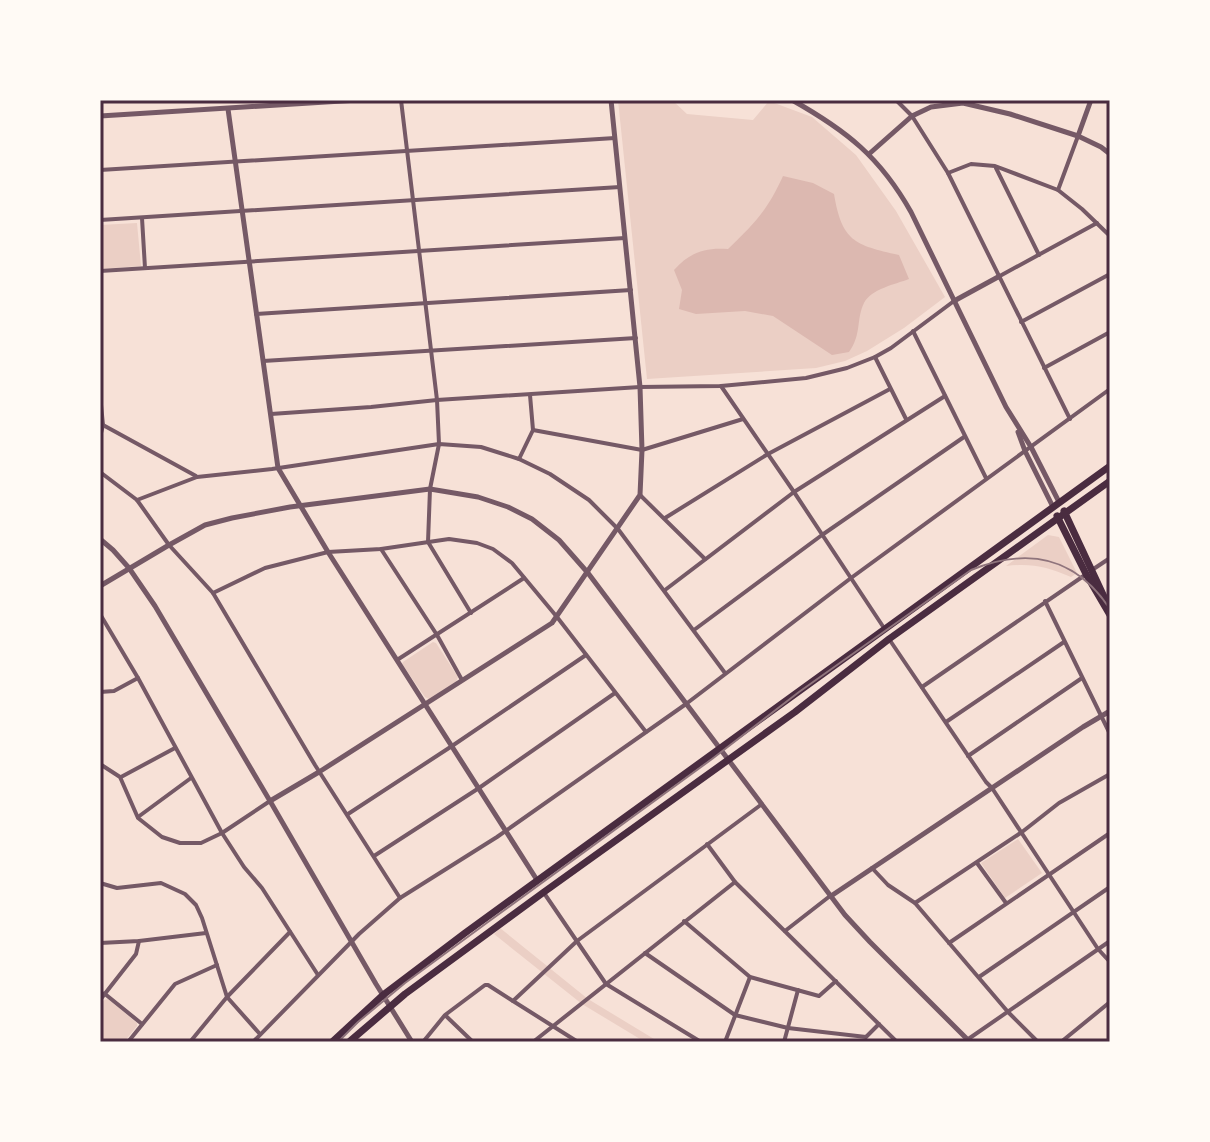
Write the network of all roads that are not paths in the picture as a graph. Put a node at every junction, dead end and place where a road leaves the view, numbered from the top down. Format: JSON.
{"nodes":[{"id":1,"x":231,"y":100,"type":"edge"},
{"id":2,"x":358,"y":100,"type":"edge"},
{"id":3,"x":401,"y":100,"type":"edge"},
{"id":4,"x":611,"y":100,"type":"edge"},
{"id":5,"x":792,"y":100,"type":"edge"},
{"id":6,"x":896,"y":100,"type":"edge"},
{"id":7,"x":1091,"y":100,"type":"edge"},
{"id":8,"x":228,"y":109,"type":"junction"},
{"id":9,"x":100,"y":116,"type":"edge"},
{"id":10,"x":912,"y":116,"type":"junction"},
{"id":11,"x":1078,"y":136,"type":"junction"},
{"id":12,"x":615,"y":138,"type":"junction"},
{"id":13,"x":407,"y":151,"type":"junction"},
{"id":14,"x":869,"y":154,"type":"junction"},
{"id":15,"x":1110,"y":154,"type":"edge"},
{"id":16,"x":236,"y":161,"type":"junction"},
{"id":17,"x":995,"y":166,"type":"junction"},
{"id":18,"x":100,"y":170,"type":"edge"},
{"id":19,"x":948,"y":173,"type":"junction"},
{"id":20,"x":620,"y":187,"type":"junction"},
{"id":21,"x":1058,"y":190,"type":"junction"},
{"id":22,"x":413,"y":201,"type":"junction"},
{"id":23,"x":243,"y":212,"type":"junction"},
{"id":24,"x":142,"y":218,"type":"junction"},
{"id":25,"x":100,"y":220,"type":"edge"},
{"id":26,"x":1097,"y":223,"type":"junction"},
{"id":27,"x":1110,"y":236,"type":"edge"},
{"id":28,"x":626,"y":238,"type":"junction"},
{"id":29,"x":419,"y":251,"type":"junction"},
{"id":30,"x":1039,"y":255,"type":"junction"},
{"id":31,"x":250,"y":262,"type":"junction"},
{"id":32,"x":145,"y":268,"type":"junction"},
{"id":33,"x":100,"y":271,"type":"edge"},
{"id":34,"x":1110,"y":274,"type":"edge"},
{"id":35,"x":998,"y":277,"type":"junction"},
{"id":36,"x":631,"y":290,"type":"junction"},
{"id":37,"x":954,"y":301,"type":"junction"},
{"id":38,"x":425,"y":302,"type":"junction"},
{"id":39,"x":256,"y":314,"type":"junction"},
{"id":40,"x":1021,"y":322,"type":"junction"},
{"id":41,"x":913,"y":331,"type":"junction"},
{"id":42,"x":1110,"y":332,"type":"edge"},
{"id":43,"x":636,"y":338,"type":"junction"},
{"id":44,"x":432,"y":351,"type":"junction"},
{"id":45,"x":875,"y":357,"type":"junction"},
{"id":46,"x":263,"y":361,"type":"junction"},
{"id":47,"x":1044,"y":368,"type":"junction"},
{"id":48,"x":721,"y":386,"type":"junction"},
{"id":49,"x":640,"y":387,"type":"junction"},
{"id":50,"x":890,"y":389,"type":"junction"},
{"id":51,"x":1110,"y":389,"type":"edge"},
{"id":52,"x":100,"y":395,"type":"edge"},
{"id":53,"x":530,"y":395,"type":"junction"},
{"id":54,"x":945,"y":396,"type":"junction"},
{"id":55,"x":437,"y":400,"type":"junction"},
{"id":56,"x":270,"y":415,"type":"junction"},
{"id":57,"x":743,"y":419,"type":"junction"},
{"id":58,"x":906,"y":419,"type":"junction"},
{"id":59,"x":1070,"y":419,"type":"junction"},
{"id":60,"x":103,"y":425,"type":"junction"},
{"id":61,"x":533,"y":430,"type":"junction"},
{"id":62,"x":100,"y":437,"type":"edge"},
{"id":63,"x":964,"y":437,"type":"junction"},
{"id":64,"x":439,"y":444,"type":"junction"},
{"id":65,"x":1028,"y":449,"type":"junction"},
{"id":66,"x":642,"y":450,"type":"junction"},
{"id":67,"x":768,"y":454,"type":"junction"},
{"id":68,"x":519,"y":459,"type":"junction"},
{"id":69,"x":1110,"y":466,"type":"edge"},
{"id":70,"x":278,"y":468,"type":"junction"},
{"id":71,"x":100,"y":472,"type":"edge"},
{"id":72,"x":197,"y":477,"type":"junction"},
{"id":73,"x":986,"y":478,"type":"junction"},
{"id":74,"x":1110,"y":481,"type":"edge"},
{"id":75,"x":430,"y":489,"type":"junction"},
{"id":76,"x":794,"y":492,"type":"junction"},
{"id":77,"x":640,"y":495,"type":"junction"},
{"id":78,"x":137,"y":500,"type":"junction"},
{"id":79,"x":1056,"y":504,"type":"junction"},
{"id":80,"x":300,"y":506,"type":"junction"},
{"id":81,"x":1061,"y":515,"type":"junction"},
{"id":82,"x":665,"y":518,"type":"junction"},
{"id":83,"x":618,"y":529,"type":"junction"},
{"id":84,"x":822,"y":535,"type":"junction"},
{"id":85,"x":100,"y":539,"type":"edge"},
{"id":86,"x":428,"y":542,"type":"junction"},
{"id":87,"x":169,"y":545,"type":"junction"},
{"id":88,"x":381,"y":549,"type":"junction"},
{"id":89,"x":328,"y":552,"type":"junction"},
{"id":90,"x":1110,"y":558,"type":"edge"},
{"id":91,"x":705,"y":559,"type":"junction"},
{"id":92,"x":129,"y":568,"type":"junction"},
{"id":93,"x":1089,"y":572,"type":"junction"},
{"id":94,"x":588,"y":573,"type":"junction"},
{"id":95,"x":524,"y":578,"type":"junction"},
{"id":96,"x":851,"y":578,"type":"junction"},
{"id":97,"x":100,"y":586,"type":"edge"},
{"id":98,"x":665,"y":590,"type":"junction"},
{"id":99,"x":213,"y":593,"type":"junction"},
{"id":100,"x":1045,"y":601,"type":"junction"},
{"id":101,"x":1108,"y":612,"type":"edge"},
{"id":102,"x":471,"y":613,"type":"junction"},
{"id":103,"x":100,"y":614,"type":"edge"},
{"id":104,"x":557,"y":617,"type":"junction"},
{"id":105,"x":884,"y":628,"type":"junction"},
{"id":106,"x":694,"y":630,"type":"junction"},
{"id":107,"x":437,"y":635,"type":"junction"},
{"id":108,"x":889,"y":639,"type":"junction"},
{"id":109,"x":1064,"y":642,"type":"junction"},
{"id":110,"x":586,"y":655,"type":"junction"},
{"id":111,"x":397,"y":660,"type":"junction"},
{"id":112,"x":725,"y":673,"type":"junction"},
{"id":113,"x":138,"y":678,"type":"junction"},
{"id":114,"x":1082,"y":678,"type":"junction"},
{"id":115,"x":462,"y":680,"type":"junction"},
{"id":116,"x":922,"y":687,"type":"junction"},
{"id":117,"x":100,"y":692,"type":"edge"},
{"id":118,"x":615,"y":693,"type":"junction"},
{"id":119,"x":425,"y":704,"type":"junction"},
{"id":120,"x":686,"y":704,"type":"junction"},
{"id":121,"x":1110,"y":711,"type":"edge"},
{"id":122,"x":1101,"y":715,"type":"junction"},
{"id":123,"x":946,"y":722,"type":"junction"},
{"id":124,"x":646,"y":732,"type":"junction"},
{"id":125,"x":1110,"y":734,"type":"edge"},
{"id":126,"x":452,"y":746,"type":"junction"},
{"id":127,"x":175,"y":748,"type":"junction"},
{"id":128,"x":719,"y":748,"type":"junction"},
{"id":129,"x":968,"y":756,"type":"junction"},
{"id":130,"x":729,"y":759,"type":"junction"},
{"id":131,"x":100,"y":764,"type":"edge"},
{"id":132,"x":319,"y":772,"type":"junction"},
{"id":133,"x":1110,"y":774,"type":"edge"},
{"id":134,"x":120,"y":777,"type":"junction"},
{"id":135,"x":191,"y":778,"type":"junction"},
{"id":136,"x":479,"y":788,"type":"junction"},
{"id":137,"x":992,"y":788,"type":"junction"},
{"id":138,"x":270,"y":801,"type":"junction"},
{"id":139,"x":762,"y":804,"type":"junction"},
{"id":140,"x":348,"y":814,"type":"junction"},
{"id":141,"x":138,"y":818,"type":"junction"},
{"id":142,"x":507,"y":831,"type":"junction"},
{"id":143,"x":1022,"y":832,"type":"junction"},
{"id":144,"x":222,"y":833,"type":"junction"},
{"id":145,"x":1110,"y":833,"type":"edge"},
{"id":146,"x":707,"y":844,"type":"junction"},
{"id":147,"x":374,"y":856,"type":"junction"},
{"id":148,"x":976,"y":863,"type":"junction"},
{"id":149,"x":872,"y":868,"type":"junction"},
{"id":150,"x":1049,"y":874,"type":"junction"},
{"id":151,"x":538,"y":881,"type":"junction"},
{"id":152,"x":735,"y":882,"type":"junction"},
{"id":153,"x":100,"y":883,"type":"edge"},
{"id":154,"x":1110,"y":887,"type":"edge"},
{"id":155,"x":544,"y":892,"type":"junction"},
{"id":156,"x":830,"y":896,"type":"junction"},
{"id":157,"x":400,"y":898,"type":"junction"},
{"id":158,"x":915,"y":903,"type":"junction"},
{"id":159,"x":1006,"y":903,"type":"junction"},
{"id":160,"x":1074,"y":912,"type":"junction"},
{"id":161,"x":684,"y":921,"type":"junction"},
{"id":162,"x":785,"y":931,"type":"junction"},
{"id":163,"x":290,"y":932,"type":"junction"},
{"id":164,"x":206,"y":933,"type":"junction"},
{"id":165,"x":139,"y":941,"type":"junction"},
{"id":166,"x":352,"y":941,"type":"junction"},
{"id":167,"x":577,"y":941,"type":"junction"},
{"id":168,"x":1110,"y":941,"type":"edge"},
{"id":169,"x":100,"y":943,"type":"edge"},
{"id":170,"x":949,"y":943,"type":"junction"},
{"id":171,"x":1098,"y":949,"type":"junction"},
{"id":172,"x":645,"y":953,"type":"junction"},
{"id":173,"x":1110,"y":962,"type":"edge"},
{"id":174,"x":217,"y":965,"type":"junction"},
{"id":175,"x":318,"y":975,"type":"junction"},
{"id":176,"x":750,"y":977,"type":"junction"},
{"id":177,"x":979,"y":977,"type":"junction"},
{"id":178,"x":836,"y":981,"type":"junction"},
{"id":179,"x":606,"y":984,"type":"junction"},
{"id":180,"x":798,"y":990,"type":"junction"},
{"id":181,"x":102,"y":993,"type":"edge"},
{"id":182,"x":383,"y":995,"type":"junction"},
{"id":183,"x":227,"y":997,"type":"junction"},
{"id":184,"x":100,"y":1000,"type":"edge"},
{"id":185,"x":513,"y":1001,"type":"junction"},
{"id":186,"x":1110,"y":1002,"type":"edge"},
{"id":187,"x":390,"y":1006,"type":"junction"},
{"id":188,"x":1008,"y":1012,"type":"junction"},
{"id":189,"x":445,"y":1015,"type":"junction"},
{"id":190,"x":735,"y":1015,"type":"junction"},
{"id":191,"x":142,"y":1024,"type":"junction"},
{"id":192,"x":879,"y":1024,"type":"junction"},
{"id":193,"x":553,"y":1026,"type":"junction"},
{"id":194,"x":788,"y":1028,"type":"junction"},
{"id":195,"x":259,"y":1034,"type":"junction"},
{"id":196,"x":967,"y":1041,"type":"edge"},
{"id":197,"x":128,"y":1042,"type":"edge"},
{"id":198,"x":190,"y":1042,"type":"edge"},
{"id":199,"x":253,"y":1042,"type":"edge"},
{"id":200,"x":332,"y":1042,"type":"edge"},
{"id":201,"x":349,"y":1042,"type":"edge"},
{"id":202,"x":412,"y":1042,"type":"edge"},
{"id":203,"x":423,"y":1042,"type":"edge"},
{"id":204,"x":473,"y":1042,"type":"edge"},
{"id":205,"x":533,"y":1042,"type":"edge"},
{"id":206,"x":578,"y":1042,"type":"edge"},
{"id":207,"x":701,"y":1042,"type":"edge"},
{"id":208,"x":725,"y":1042,"type":"edge"},
{"id":209,"x":784,"y":1042,"type":"edge"},
{"id":210,"x":897,"y":1042,"type":"edge"},
{"id":211,"x":1038,"y":1042,"type":"edge"},
{"id":212,"x":1061,"y":1042,"type":"edge"}],
"edges":[{"from":1,"to":8,"type":"street"},
{"from":2,"to":8,"type":"street"},
{"from":3,"to":13,"type":"street"},
{"from":4,"to":12,"type":"street"},
{"from":5,"to":14,"type":"street"},
{"from":6,"to":10,"type":"street"},
{"from":7,"to":11,"type":"street"},
{"from":8,"to":9,"type":"street"},
{"from":8,"to":16,"type":"street"},
{"from":10,"to":11,"type":"street"},
{"from":10,"to":14,"type":"street"},
{"from":10,"to":19,"type":"street"},
{"from":11,"to":15,"type":"street"},
{"from":11,"to":21,"type":"street"},
{"from":12,"to":13,"type":"street"},
{"from":12,"to":20,"type":"street"},
{"from":13,"to":16,"type":"street"},
{"from":13,"to":22,"type":"street"},
{"from":14,"to":37,"type":"street"},
{"from":16,"to":18,"type":"street"},
{"from":16,"to":23,"type":"street"},
{"from":17,"to":19,"type":"street"},
{"from":17,"to":21,"type":"street"},
{"from":17,"to":30,"type":"street"},
{"from":19,"to":35,"type":"street"},
{"from":20,"to":22,"type":"street"},
{"from":20,"to":28,"type":"street"},
{"from":21,"to":26,"type":"street"},
{"from":22,"to":23,"type":"street"},
{"from":22,"to":29,"type":"street"},
{"from":23,"to":24,"type":"street"},
{"from":23,"to":31,"type":"street"},
{"from":24,"to":25,"type":"street"},
{"from":24,"to":32,"type":"street"},
{"from":26,"to":27,"type":"street"},
{"from":26,"to":30,"type":"street"},
{"from":28,"to":29,"type":"street"},
{"from":28,"to":36,"type":"street"},
{"from":29,"to":31,"type":"street"},
{"from":29,"to":38,"type":"street"},
{"from":30,"to":35,"type":"street"},
{"from":31,"to":32,"type":"street"},
{"from":31,"to":39,"type":"street"},
{"from":32,"to":33,"type":"street"},
{"from":34,"to":40,"type":"street"},
{"from":35,"to":37,"type":"street"},
{"from":35,"to":40,"type":"street"},
{"from":36,"to":38,"type":"street"},
{"from":36,"to":43,"type":"street"},
{"from":37,"to":41,"type":"street"},
{"from":37,"to":65,"type":"street"},
{"from":38,"to":39,"type":"street"},
{"from":38,"to":44,"type":"street"},
{"from":39,"to":46,"type":"street"},
{"from":40,"to":47,"type":"street"},
{"from":41,"to":45,"type":"street"},
{"from":41,"to":54,"type":"street"},
{"from":42,"to":47,"type":"street"},
{"from":43,"to":44,"type":"street"},
{"from":43,"to":49,"type":"street"},
{"from":44,"to":46,"type":"street"},
{"from":44,"to":55,"type":"street"},
{"from":45,"to":48,"type":"street"},
{"from":45,"to":50,"type":"street"},
{"from":46,"to":56,"type":"street"},
{"from":47,"to":59,"type":"street"},
{"from":48,"to":49,"type":"street"},
{"from":48,"to":57,"type":"street"},
{"from":49,"to":53,"type":"street"},
{"from":49,"to":66,"type":"street"},
{"from":50,"to":58,"type":"street"},
{"from":50,"to":67,"type":"street"},
{"from":51,"to":59,"type":"street"},
{"from":52,"to":60,"type":"street"},
{"from":53,"to":55,"type":"street"},
{"from":53,"to":61,"type":"street"},
{"from":54,"to":58,"type":"street"},
{"from":54,"to":63,"type":"street"},
{"from":55,"to":56,"type":"street"},
{"from":55,"to":64,"type":"street"},
{"from":56,"to":70,"type":"street"},
{"from":57,"to":66,"type":"street"},
{"from":57,"to":67,"type":"street"},
{"from":58,"to":76,"type":"street"},
{"from":59,"to":65,"type":"street"},
{"from":60,"to":62,"type":"street"},
{"from":60,"to":72,"type":"street"},
{"from":61,"to":66,"type":"street"},
{"from":61,"to":68,"type":"street"},
{"from":63,"to":73,"type":"street"},
{"from":63,"to":84,"type":"street"},
{"from":64,"to":68,"type":"street"},
{"from":64,"to":70,"type":"street"},
{"from":64,"to":75,"type":"street"},
{"from":65,"to":73,"type":"street"},
{"from":65,"to":79,"type":"street"},
{"from":66,"to":77,"type":"street"},
{"from":67,"to":76,"type":"street"},
{"from":67,"to":82,"type":"street"},
{"from":68,"to":83,"type":"street"},
{"from":69,"to":79,"type":"main road"},
{"from":70,"to":72,"type":"street"},
{"from":70,"to":80,"type":"street"},
{"from":71,"to":78,"type":"street"},
{"from":72,"to":78,"type":"street"},
{"from":73,"to":96,"type":"street"},
{"from":74,"to":81,"type":"main road"},
{"from":75,"to":80,"type":"street"},
{"from":75,"to":86,"type":"street"},
{"from":75,"to":94,"type":"street"},
{"from":76,"to":84,"type":"street"},
{"from":76,"to":91,"type":"street"},
{"from":77,"to":82,"type":"street"},
{"from":77,"to":83,"type":"street"},
{"from":78,"to":87,"type":"street"},
{"from":79,"to":81,"type":"main road"},
{"from":79,"to":105,"type":"main road"},
{"from":80,"to":87,"type":"street"},
{"from":80,"to":89,"type":"street"},
{"from":81,"to":93,"type":"main road"},
{"from":81,"to":108,"type":"main road"},
{"from":82,"to":91,"type":"street"},
{"from":83,"to":94,"type":"street"},
{"from":83,"to":98,"type":"street"},
{"from":84,"to":96,"type":"street"},
{"from":84,"to":106,"type":"street"},
{"from":85,"to":92,"type":"street"},
{"from":86,"to":88,"type":"street"},
{"from":86,"to":95,"type":"street"},
{"from":86,"to":102,"type":"street"},
{"from":87,"to":92,"type":"street"},
{"from":87,"to":99,"type":"street"},
{"from":88,"to":89,"type":"street"},
{"from":88,"to":107,"type":"street"},
{"from":89,"to":99,"type":"street"},
{"from":89,"to":111,"type":"street"},
{"from":90,"to":93,"type":"street"},
{"from":91,"to":98,"type":"street"},
{"from":92,"to":97,"type":"street"},
{"from":92,"to":138,"type":"street"},
{"from":93,"to":100,"type":"street"},
{"from":93,"to":101,"type":"main road"},
{"from":94,"to":104,"type":"street"},
{"from":94,"to":120,"type":"street"},
{"from":95,"to":102,"type":"street"},
{"from":95,"to":104,"type":"street"},
{"from":96,"to":105,"type":"street"},
{"from":96,"to":112,"type":"street"},
{"from":98,"to":106,"type":"street"},
{"from":99,"to":132,"type":"street"},
{"from":100,"to":109,"type":"street"},
{"from":100,"to":116,"type":"street"},
{"from":102,"to":107,"type":"street"},
{"from":103,"to":113,"type":"street"},
{"from":104,"to":110,"type":"street"},
{"from":104,"to":115,"type":"street"},
{"from":105,"to":128,"type":"main road"},
{"from":106,"to":112,"type":"street"},
{"from":107,"to":111,"type":"street"},
{"from":107,"to":115,"type":"street"},
{"from":108,"to":116,"type":"street"},
{"from":108,"to":130,"type":"main road"},
{"from":109,"to":114,"type":"street"},
{"from":109,"to":123,"type":"street"},
{"from":110,"to":118,"type":"street"},
{"from":110,"to":126,"type":"street"},
{"from":111,"to":119,"type":"street"},
{"from":112,"to":120,"type":"street"},
{"from":113,"to":117,"type":"street"},
{"from":113,"to":127,"type":"street"},
{"from":114,"to":122,"type":"street"},
{"from":114,"to":129,"type":"street"},
{"from":115,"to":119,"type":"street"},
{"from":116,"to":123,"type":"street"},
{"from":118,"to":124,"type":"street"},
{"from":118,"to":136,"type":"street"},
{"from":119,"to":126,"type":"street"},
{"from":119,"to":132,"type":"street"},
{"from":120,"to":124,"type":"street"},
{"from":120,"to":128,"type":"street"},
{"from":121,"to":122,"type":"street"},
{"from":122,"to":125,"type":"street"},
{"from":122,"to":137,"type":"street"},
{"from":123,"to":129,"type":"street"},
{"from":124,"to":142,"type":"street"},
{"from":126,"to":136,"type":"street"},
{"from":126,"to":140,"type":"street"},
{"from":127,"to":134,"type":"street"},
{"from":127,"to":135,"type":"street"},
{"from":128,"to":130,"type":"street"},
{"from":128,"to":151,"type":"main road"},
{"from":129,"to":137,"type":"street"},
{"from":130,"to":139,"type":"street"},
{"from":130,"to":155,"type":"main road"},
{"from":131,"to":134,"type":"street"},
{"from":132,"to":138,"type":"street"},
{"from":132,"to":140,"type":"street"},
{"from":133,"to":143,"type":"street"},
{"from":134,"to":141,"type":"street"},
{"from":135,"to":141,"type":"street"},
{"from":135,"to":144,"type":"street"},
{"from":136,"to":142,"type":"street"},
{"from":136,"to":147,"type":"street"},
{"from":137,"to":143,"type":"street"},
{"from":137,"to":149,"type":"street"},
{"from":138,"to":144,"type":"street"},
{"from":138,"to":166,"type":"street"},
{"from":139,"to":146,"type":"street"},
{"from":139,"to":156,"type":"street"},
{"from":140,"to":147,"type":"street"},
{"from":141,"to":144,"type":"street"},
{"from":142,"to":151,"type":"street"},
{"from":142,"to":157,"type":"street"},
{"from":143,"to":148,"type":"street"},
{"from":143,"to":150,"type":"street"},
{"from":144,"to":163,"type":"street"},
{"from":145,"to":150,"type":"street"},
{"from":146,"to":152,"type":"street"},
{"from":146,"to":167,"type":"street"},
{"from":147,"to":157,"type":"street"},
{"from":148,"to":158,"type":"street"},
{"from":148,"to":159,"type":"street"},
{"from":149,"to":156,"type":"street"},
{"from":149,"to":158,"type":"street"},
{"from":150,"to":159,"type":"street"},
{"from":150,"to":160,"type":"street"},
{"from":151,"to":182,"type":"main road"},
{"from":152,"to":161,"type":"street"},
{"from":152,"to":162,"type":"street"},
{"from":153,"to":164,"type":"street"},
{"from":154,"to":160,"type":"street"},
{"from":155,"to":167,"type":"street"},
{"from":155,"to":187,"type":"main road"},
{"from":156,"to":162,"type":"street"},
{"from":156,"to":196,"type":"street"},
{"from":157,"to":166,"type":"street"},
{"from":158,"to":170,"type":"street"},
{"from":159,"to":170,"type":"street"},
{"from":160,"to":171,"type":"street"},
{"from":160,"to":177,"type":"street"},
{"from":161,"to":172,"type":"street"},
{"from":161,"to":176,"type":"street"},
{"from":162,"to":178,"type":"street"},
{"from":163,"to":175,"type":"street"},
{"from":163,"to":183,"type":"street"},
{"from":164,"to":165,"type":"street"},
{"from":164,"to":174,"type":"street"},
{"from":165,"to":169,"type":"street"},
{"from":165,"to":181,"type":"street"},
{"from":166,"to":175,"type":"street"},
{"from":166,"to":182,"type":"street"},
{"from":167,"to":179,"type":"street"},
{"from":167,"to":185,"type":"street"},
{"from":168,"to":171,"type":"street"},
{"from":170,"to":177,"type":"street"},
{"from":171,"to":173,"type":"street"},
{"from":171,"to":188,"type":"street"},
{"from":172,"to":179,"type":"street"},
{"from":172,"to":190,"type":"street"},
{"from":174,"to":183,"type":"street"},
{"from":174,"to":191,"type":"street"},
{"from":175,"to":195,"type":"street"},
{"from":176,"to":180,"type":"street"},
{"from":176,"to":190,"type":"street"},
{"from":177,"to":188,"type":"street"},
{"from":178,"to":180,"type":"street"},
{"from":178,"to":192,"type":"street"},
{"from":179,"to":193,"type":"street"},
{"from":179,"to":207,"type":"street"},
{"from":180,"to":194,"type":"street"},
{"from":181,"to":184,"type":"street"},
{"from":181,"to":191,"type":"street"},
{"from":182,"to":187,"type":"street"},
{"from":182,"to":200,"type":"main road"},
{"from":183,"to":195,"type":"street"},
{"from":183,"to":198,"type":"street"},
{"from":185,"to":189,"type":"street"},
{"from":185,"to":193,"type":"street"},
{"from":186,"to":212,"type":"street"},
{"from":187,"to":201,"type":"main road"},
{"from":187,"to":202,"type":"street"},
{"from":188,"to":196,"type":"street"},
{"from":188,"to":211,"type":"street"},
{"from":189,"to":203,"type":"street"},
{"from":189,"to":204,"type":"street"},
{"from":190,"to":194,"type":"street"},
{"from":190,"to":208,"type":"street"},
{"from":191,"to":197,"type":"street"},
{"from":192,"to":194,"type":"street"},
{"from":192,"to":210,"type":"street"},
{"from":193,"to":205,"type":"street"},
{"from":193,"to":206,"type":"street"},
{"from":194,"to":209,"type":"street"},
{"from":195,"to":199,"type":"street"}]}
